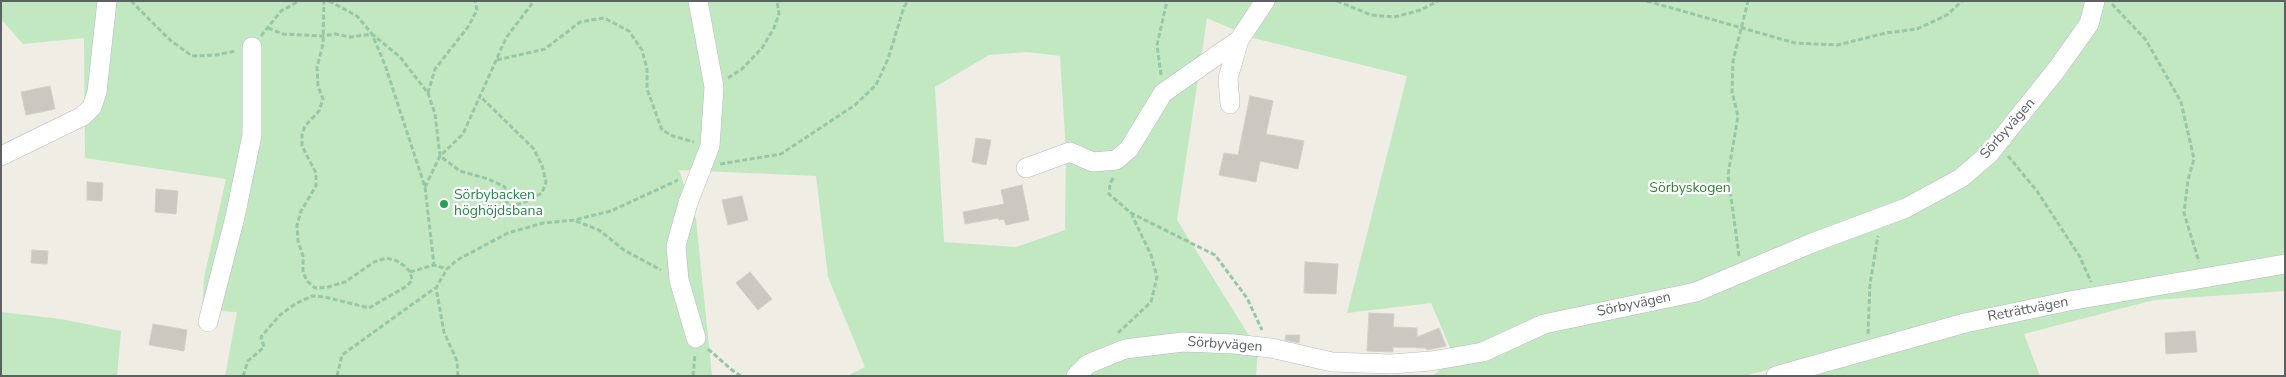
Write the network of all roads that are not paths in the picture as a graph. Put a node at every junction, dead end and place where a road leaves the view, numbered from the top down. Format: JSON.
{"nodes":[{"id":1,"x":107,"y":1,"type":"edge"},
{"id":2,"x":698,"y":1,"type":"edge"},
{"id":3,"x":1265,"y":1,"type":"edge"},
{"id":4,"x":2095,"y":1,"type":"edge"},
{"id":5,"x":1239,"y":40,"type":"junction"},
{"id":6,"x":252,"y":48,"type":"road end"},
{"id":7,"x":1230,"y":104,"type":"dead end"},
{"id":8,"x":1,"y":156,"type":"edge"},
{"id":9,"x":1026,"y":168,"type":"dead end"},
{"id":10,"x":2285,"y":264,"type":"edge"},
{"id":11,"x":208,"y":322,"type":"dead end"},
{"id":12,"x":696,"y":338,"type":"road end"},
{"id":13,"x":1076,"y":376,"type":"edge"},
{"id":14,"x":1776,"y":376,"type":"edge"}],
"edges":[{"from":1,"to":8,"type":"street"},
{"from":2,"to":12,"type":"street"},
{"from":3,"to":5,"type":"street"},
{"from":4,"to":13,"type":"street","name":"Sörbyvägen"},
{"from":5,"to":7,"type":"street"},
{"from":5,"to":9,"type":"street"},
{"from":6,"to":11,"type":"street"},
{"from":10,"to":14,"type":"street","name":"Reträttvägen"}]}
